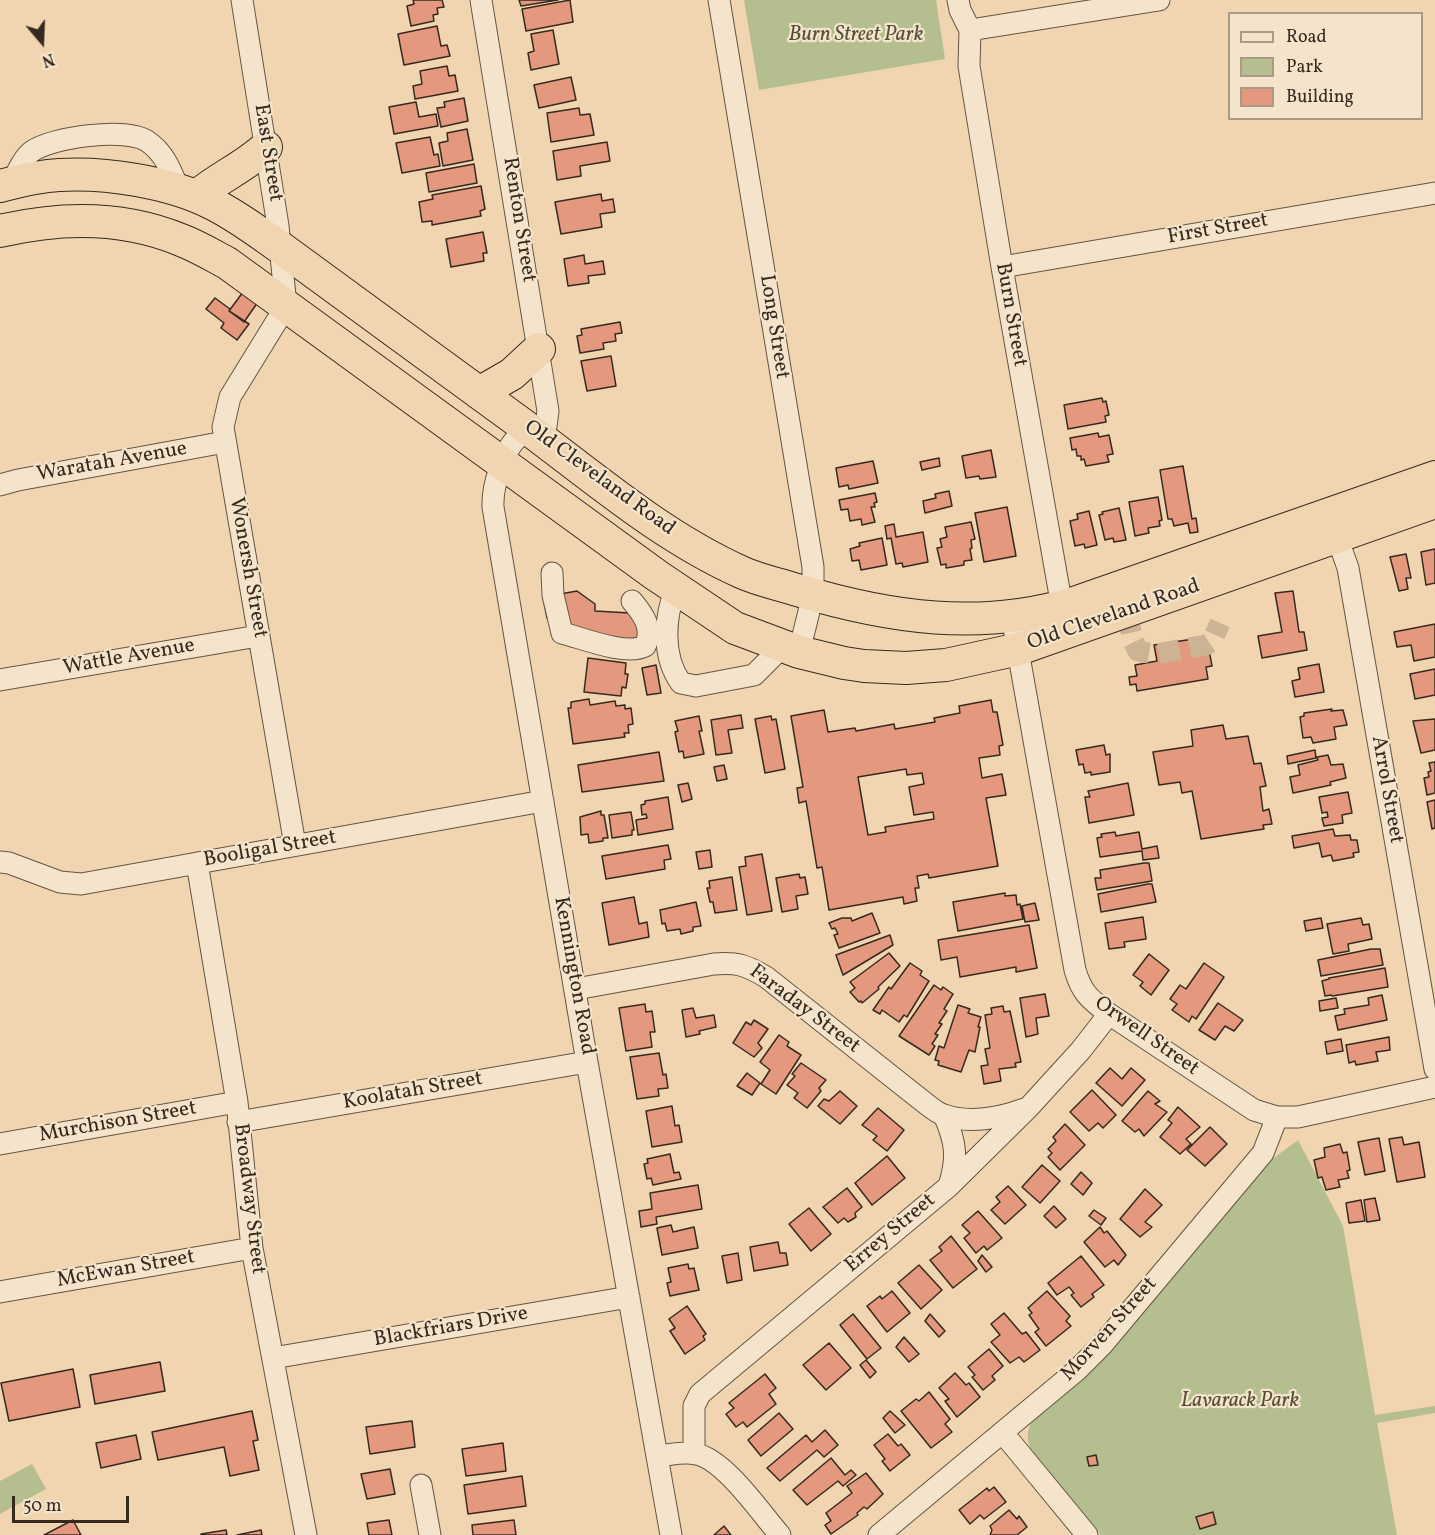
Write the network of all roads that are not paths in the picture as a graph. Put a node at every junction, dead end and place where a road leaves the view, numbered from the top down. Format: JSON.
{"nodes":[{"id":1,"x":242,"y":0,"type":"edge"},
{"id":2,"x":481,"y":0,"type":"edge"},
{"id":3,"x":719,"y":0,"type":"edge"},
{"id":4,"x":958,"y":0,"type":"edge"},
{"id":5,"x":1159,"y":0,"type":"edge"},
{"id":6,"x":970,"y":30,"type":"junction"},
{"id":7,"x":266,"y":147,"type":"junction"},
{"id":8,"x":5,"y":184,"type":"edge"},
{"id":9,"x":188,"y":193,"type":"junction"},
{"id":10,"x":1435,"y":193,"type":"edge"},
{"id":11,"x":0,"y":231,"type":"edge"},
{"id":12,"x":281,"y":248,"type":"junction"},
{"id":13,"x":1002,"y":267,"type":"junction"},
{"id":14,"x":286,"y":306,"type":"junction"},
{"id":15,"x":539,"y":350,"type":"junction"},
{"id":16,"x":479,"y":393,"type":"junction"},
{"id":17,"x":532,"y":432,"type":"junction"},
{"id":18,"x":225,"y":442,"type":"junction"},
{"id":19,"x":1435,"y":462,"type":"edge"},
{"id":20,"x":503,"y":464,"type":"junction"},
{"id":21,"x":1435,"y":477,"type":"edge"},
{"id":22,"x":0,"y":485,"type":"edge"},
{"id":23,"x":1435,"y":502,"type":"edge"},
{"id":24,"x":1333,"y":526,"type":"junction"},
{"id":25,"x":552,"y":573,"type":"dead end"},
{"id":26,"x":675,"y":589,"type":"junction"},
{"id":27,"x":813,"y":594,"type":"junction"},
{"id":28,"x":632,"y":601,"type":"dead end"},
{"id":29,"x":1068,"y":614,"type":"junction"},
{"id":30,"x":1012,"y":617,"type":"junction"},
{"id":31,"x":258,"y":636,"type":"junction"},
{"id":32,"x":1019,"y":649,"type":"junction"},
{"id":33,"x":791,"y":650,"type":"junction"},
{"id":34,"x":0,"y":680,"type":"edge"},
{"id":35,"x":543,"y":801,"type":"junction"},
{"id":36,"x":295,"y":845,"type":"junction"},
{"id":37,"x":0,"y":862,"type":"edge"},
{"id":38,"x":197,"y":862,"type":"junction"},
{"id":39,"x":576,"y":989,"type":"junction"},
{"id":40,"x":1109,"y":1014,"type":"junction"},
{"id":41,"x":587,"y":1062,"type":"junction"},
{"id":42,"x":1435,"y":1069,"type":"edge"},
{"id":43,"x":1435,"y":1087,"type":"edge"},
{"id":44,"x":1029,"y":1107,"type":"junction"},
{"id":45,"x":237,"y":1112,"type":"junction"},
{"id":46,"x":944,"y":1115,"type":"junction"},
{"id":47,"x":1277,"y":1117,"type":"junction"},
{"id":48,"x":0,"y":1144,"type":"edge"},
{"id":49,"x":948,"y":1187,"type":"junction"},
{"id":50,"x":252,"y":1248,"type":"junction"},
{"id":51,"x":0,"y":1292,"type":"edge"},
{"id":52,"x":629,"y":1297,"type":"junction"},
{"id":53,"x":273,"y":1358,"type":"junction"},
{"id":54,"x":1002,"y":1433,"type":"junction"},
{"id":55,"x":694,"y":1453,"type":"junction"},
{"id":56,"x":658,"y":1456,"type":"junction"},
{"id":57,"x":421,"y":1485,"type":"dead end"},
{"id":58,"x":306,"y":1535,"type":"edge"},
{"id":59,"x":430,"y":1535,"type":"edge"},
{"id":60,"x":671,"y":1535,"type":"edge"},
{"id":61,"x":780,"y":1535,"type":"edge"},
{"id":62,"x":879,"y":1535,"type":"edge"},
{"id":63,"x":1087,"y":1535,"type":"edge"}],
"edges":[{"from":1,"to":7,"type":"street","name":"East Street"},
{"from":2,"to":15,"type":"street","name":"Renton Street"},
{"from":3,"to":27,"type":"street","name":"Long Street"},
{"from":4,"to":6,"type":"street","name":"Burn Street"},
{"from":5,"to":6,"type":"street"},
{"from":6,"to":13,"type":"street","name":"Burn Street"},
{"from":7,"to":9,"type":"highway"},
{"from":7,"to":12,"type":"street","name":"East Street"},
{"from":8,"to":9,"type":"highway","name":"Old Cleveland Road"},
{"from":8,"to":9,"type":"street","name":"Old Cleveland Road"},
{"from":9,"to":12,"type":"highway","name":"Old Cleveland Road"},
{"from":10,"to":13,"type":"street","name":"First Street"},
{"from":11,"to":14,"type":"highway","name":"Old Cleveland Road"},
{"from":12,"to":14,"type":"street","name":"East Street"},
{"from":12,"to":16,"type":"highway","name":"Old Cleveland Road"},
{"from":13,"to":29,"type":"street","name":"Burn Street"},
{"from":14,"to":18,"type":"street","name":"Wonersh Street"},
{"from":14,"to":20,"type":"highway","name":"Old Cleveland Road"},
{"from":15,"to":16,"type":"highway"},
{"from":15,"to":17,"type":"street","name":"Renton Street"},
{"from":16,"to":17,"type":"highway","name":"Old Cleveland Road"},
{"from":17,"to":20,"type":"street","name":"Kennington Road"},
{"from":17,"to":27,"type":"highway","name":"Old Cleveland Road"},
{"from":18,"to":22,"type":"street","name":"Waratah Avenue"},
{"from":18,"to":31,"type":"street","name":"Wonersh Street"},
{"from":19,"to":29,"type":"street","name":"Old Cleveland Road"},
{"from":20,"to":26,"type":"highway","name":"Old Cleveland Road"},
{"from":20,"to":35,"type":"street","name":"Kennington Road"},
{"from":21,"to":24,"type":"highway","name":"Old Cleveland Road"},
{"from":23,"to":24,"type":"highway","name":"Old Cleveland Road"},
{"from":24,"to":29,"type":"highway","name":"Old Cleveland Road"},
{"from":24,"to":42,"type":"street","name":"Arrol Street"},
{"from":25,"to":28,"type":"street"},
{"from":26,"to":33,"type":"highway","name":"Old Cleveland Road"},
{"from":26,"to":33,"type":"street"},
{"from":27,"to":30,"type":"highway","name":"Old Cleveland Road"},
{"from":27,"to":33,"type":"street","name":"Long Street"},
{"from":29,"to":30,"type":"highway","name":"Old Cleveland Road"},
{"from":29,"to":32,"type":"highway","name":"Old Cleveland Road"},
{"from":30,"to":32,"type":"street","name":"Orwell Street"},
{"from":31,"to":34,"type":"street","name":"Wattle Avenue"},
{"from":31,"to":36,"type":"street","name":"Wonersh Street"},
{"from":32,"to":33,"type":"highway","name":"Old Cleveland Road"},
{"from":32,"to":40,"type":"street","name":"Orwell Street"},
{"from":35,"to":36,"type":"street","name":"Booligal Street"},
{"from":35,"to":39,"type":"street","name":"Kennington Road"},
{"from":36,"to":38,"type":"street","name":"Booligal Street"},
{"from":37,"to":38,"type":"street","name":"Booligal Street"},
{"from":38,"to":45,"type":"street","name":"Broadway Street"},
{"from":39,"to":41,"type":"street","name":"Kennington Road"},
{"from":39,"to":46,"type":"street","name":"Faraday Street"},
{"from":40,"to":44,"type":"street","name":"Errey Street"},
{"from":40,"to":47,"type":"street","name":"Orwell Street"},
{"from":41,"to":45,"type":"street","name":"Koolatah Street"},
{"from":41,"to":52,"type":"street","name":"Kennington Road"},
{"from":43,"to":47,"type":"street","name":"Orwell Street"},
{"from":44,"to":46,"type":"street","name":"Faraday Street"},
{"from":44,"to":49,"type":"street","name":"Errey Street"},
{"from":45,"to":48,"type":"street","name":"Murchison Street"},
{"from":45,"to":50,"type":"street","name":"Broadway Street"},
{"from":46,"to":49,"type":"street"},
{"from":47,"to":54,"type":"street","name":"Morven Street"},
{"from":49,"to":55,"type":"street","name":"Errey Street"},
{"from":50,"to":51,"type":"street","name":"McEwan Street"},
{"from":50,"to":53,"type":"street","name":"Broadway Street"},
{"from":52,"to":53,"type":"street","name":"Blackfriars Drive"},
{"from":52,"to":56,"type":"street","name":"Kennington Road"},
{"from":53,"to":58,"type":"street","name":"Broadway Street"},
{"from":54,"to":62,"type":"street","name":"Morven Street"},
{"from":54,"to":63,"type":"street"},
{"from":55,"to":56,"type":"street"},
{"from":55,"to":61,"type":"street"},
{"from":56,"to":60,"type":"street","name":"Kennington Road"},
{"from":57,"to":59,"type":"street"}]}
